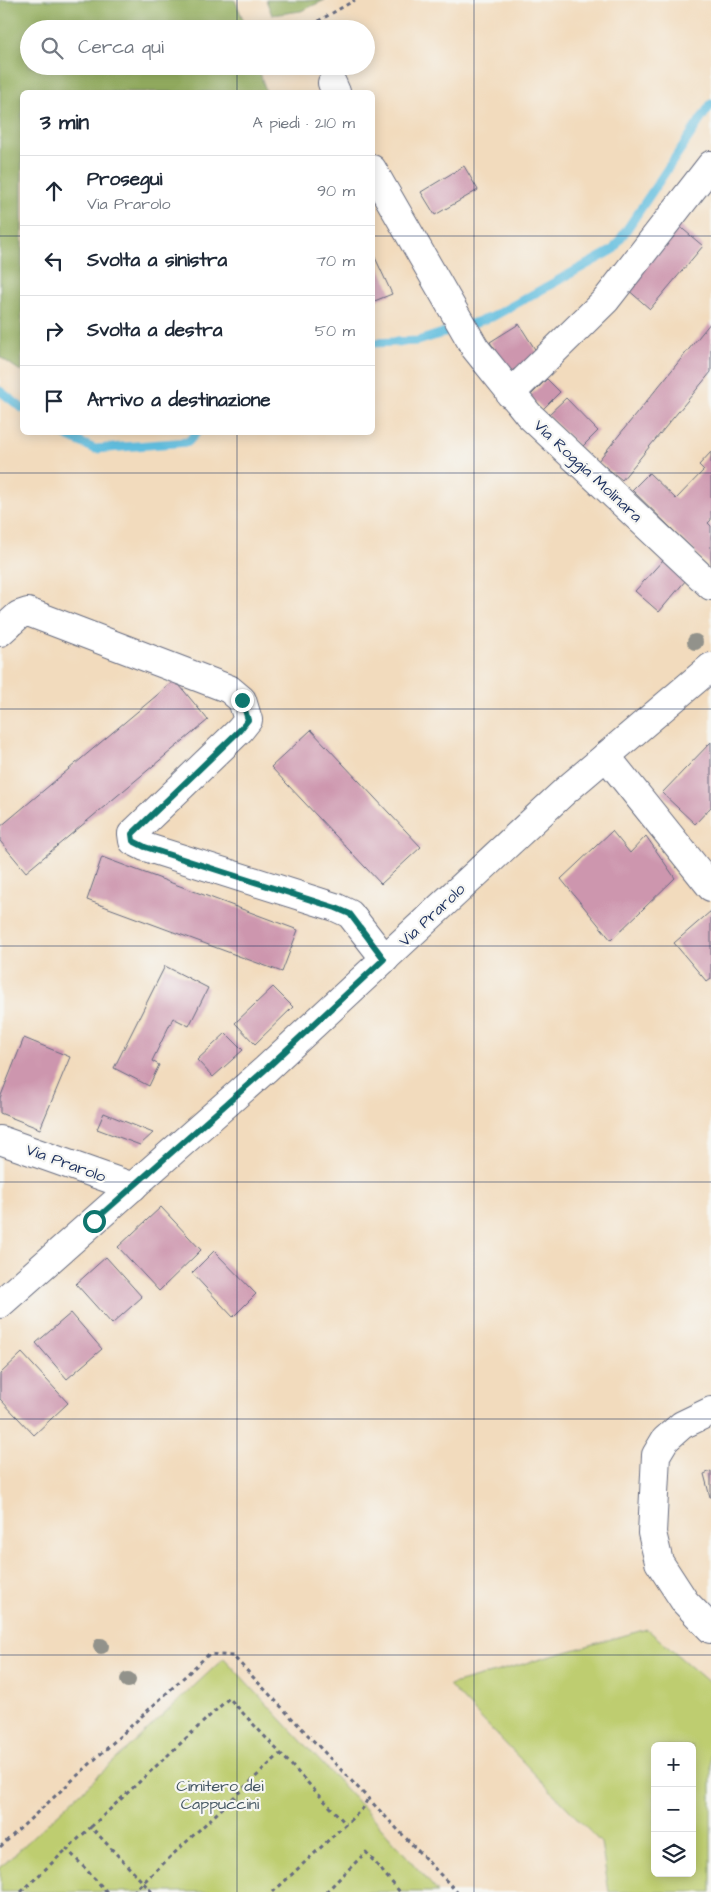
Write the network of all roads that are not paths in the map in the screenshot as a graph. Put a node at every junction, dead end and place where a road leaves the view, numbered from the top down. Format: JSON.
{"nodes":[{"id":1,"x":711,"y":165,"type":"edge"},
{"id":2,"x":375,"y":174,"type":"edge"},
{"id":3,"x":510,"y":394,"type":"junction"},
{"id":4,"x":711,"y":586,"type":"edge"},
{"id":5,"x":0,"y":601,"type":"edge"},
{"id":6,"x":28,"y":612,"type":"junction"},
{"id":7,"x":0,"y":632,"type":"edge"},
{"id":8,"x":711,"y":667,"type":"edge"},
{"id":9,"x":606,"y":756,"type":"junction"},
{"id":10,"x":711,"y":887,"type":"edge"},
{"id":11,"x":384,"y":959,"type":"junction"},
{"id":12,"x":0,"y":1140,"type":"edge"},
{"id":13,"x":132,"y":1187,"type":"junction"},
{"id":14,"x":0,"y":1304,"type":"edge"},
{"id":15,"x":711,"y":1411,"type":"edge"},
{"id":16,"x":711,"y":1629,"type":"edge"}],
"edges":[{"from":1,"to":3,"type":"street"},
{"from":2,"to":3,"type":"street","name":"Via Roggia Molinara"},
{"from":3,"to":4,"type":"street","name":"Via Roggia Molinara"},
{"from":5,"to":6,"type":"street"},
{"from":6,"to":7,"type":"street"},
{"from":6,"to":11,"type":"street"},
{"from":8,"to":9,"type":"street","name":"Via Prarolo"},
{"from":9,"to":10,"type":"street"},
{"from":9,"to":11,"type":"street","name":"Via Prarolo"},
{"from":11,"to":13,"type":"street","name":"Via Prarolo"},
{"from":12,"to":13,"type":"street","name":"Via Prarolo"},
{"from":13,"to":14,"type":"street","name":"Via Prarolo"},
{"from":15,"to":16,"type":"street"}]}
